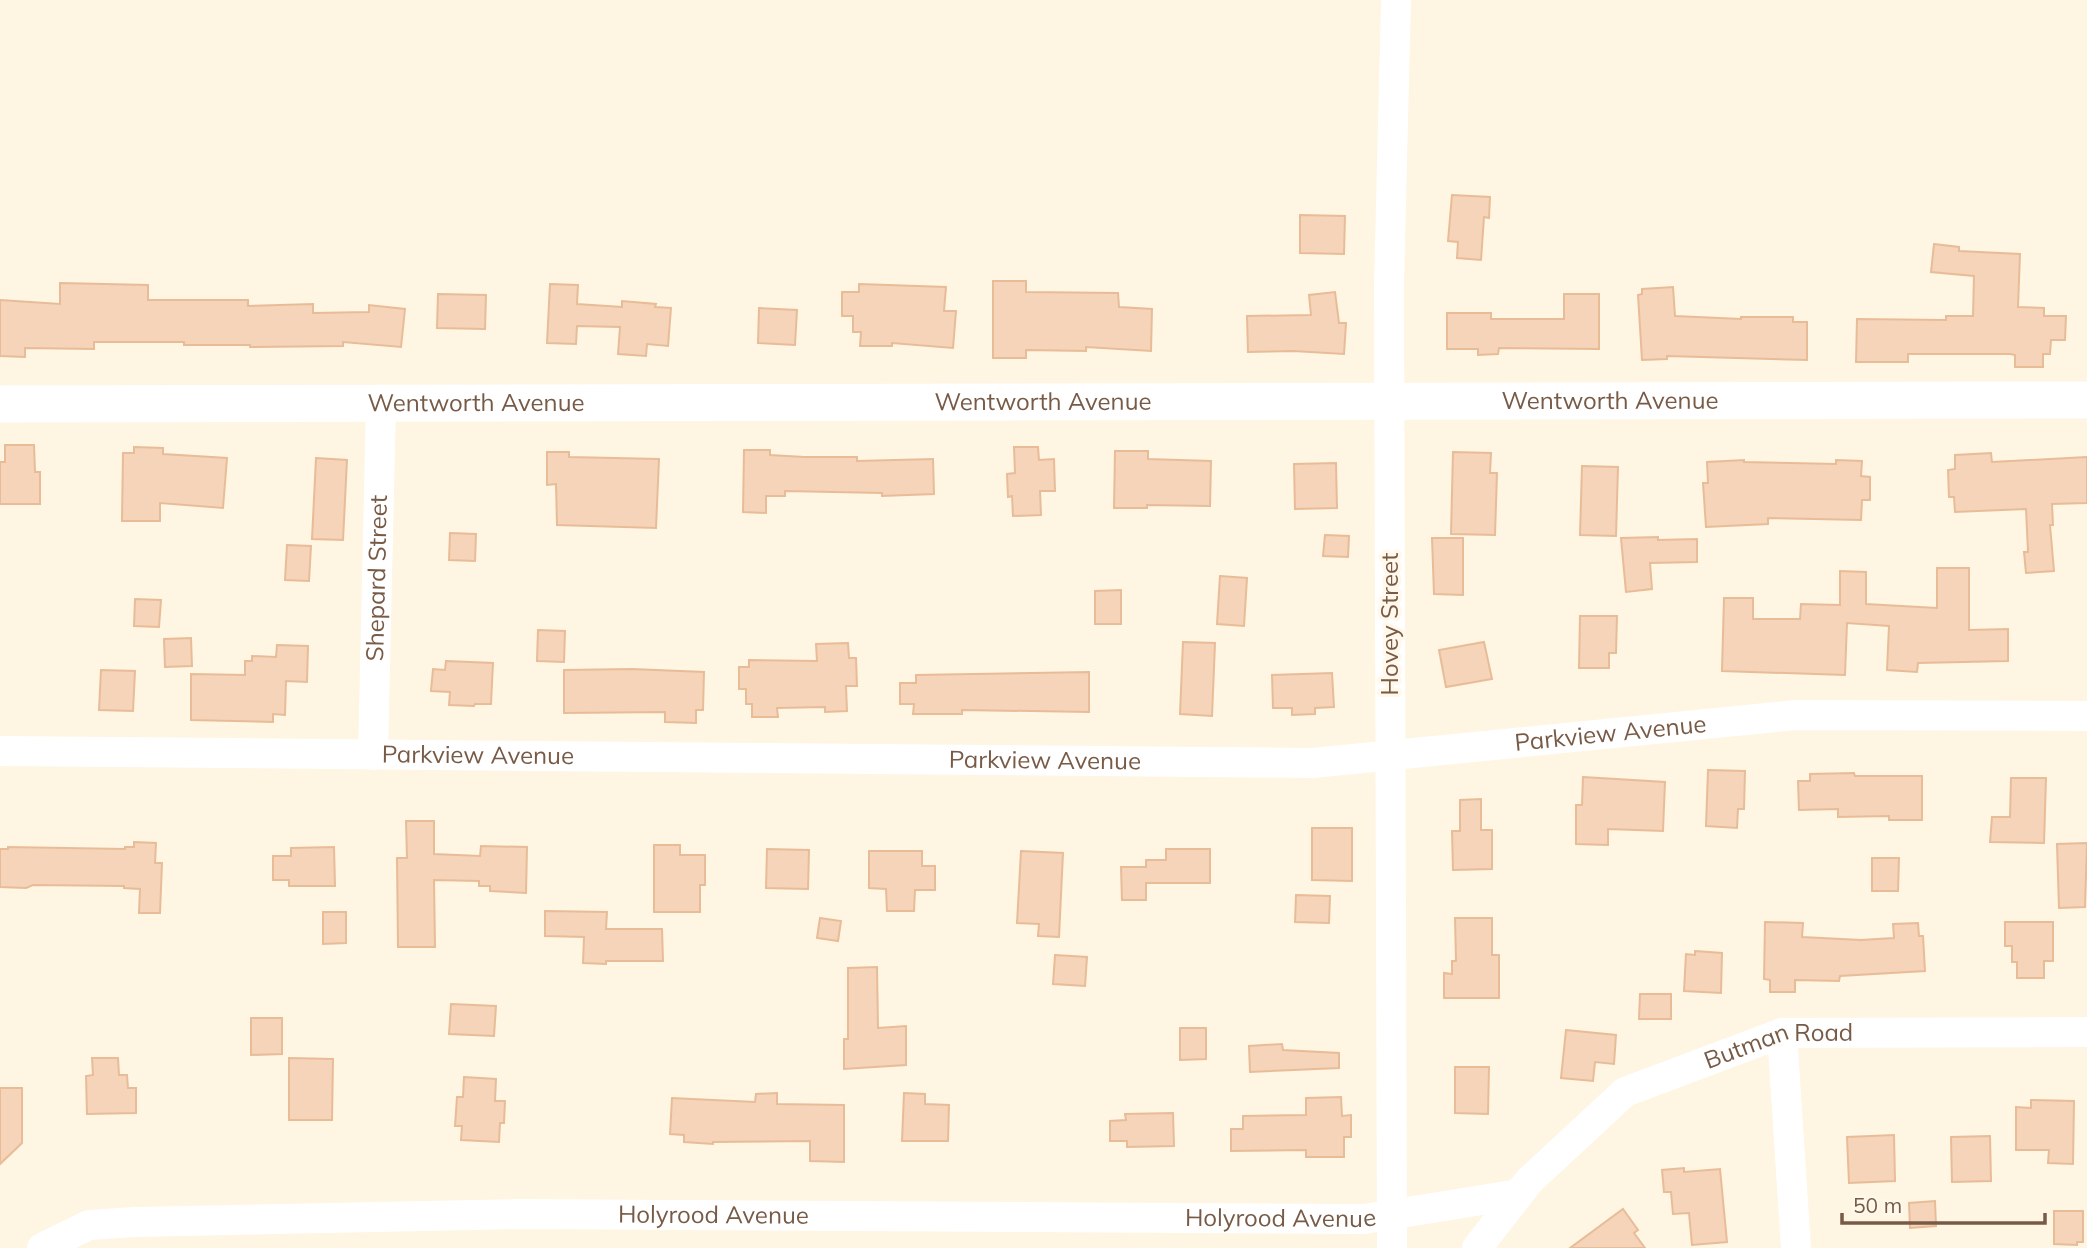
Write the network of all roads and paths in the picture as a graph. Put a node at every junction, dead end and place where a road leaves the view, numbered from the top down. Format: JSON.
{"nodes":[{"id":1,"x":1396,"y":0,"type":"edge"},
{"id":2,"x":2087,"y":400,"type":"edge"},
{"id":3,"x":1390,"y":401,"type":"junction"},
{"id":4,"x":381,"y":403,"type":"junction"},
{"id":5,"x":0,"y":404,"type":"edge"},
{"id":6,"x":2087,"y":716,"type":"edge"},
{"id":7,"x":0,"y":751,"type":"edge"},
{"id":8,"x":373,"y":755,"type":"junction"},
{"id":9,"x":1391,"y":755,"type":"junction"},
{"id":10,"x":2087,"y":1032,"type":"edge"},
{"id":11,"x":1782,"y":1033,"type":"junction"},
{"id":12,"x":1519,"y":1194,"type":"junction"},
{"id":13,"x":1392,"y":1213,"type":"junction"},
{"id":14,"x":42,"y":1248,"type":"edge"},
{"id":15,"x":1392,"y":1248,"type":"edge"},
{"id":16,"x":1477,"y":1248,"type":"edge"},
{"id":17,"x":1796,"y":1248,"type":"edge"}],
"edges":[{"from":1,"to":3,"type":"street","name":"Hovey Street"},
{"from":2,"to":3,"type":"street","name":"Wentworth Avenue"},
{"from":3,"to":4,"type":"street","name":"Wentworth Avenue"},
{"from":3,"to":9,"type":"street","name":"Hovey Street"},
{"from":4,"to":5,"type":"street","name":"Wentworth Avenue"},
{"from":4,"to":8,"type":"street","name":"Shepard Street"},
{"from":6,"to":9,"type":"street","name":"Parkview Avenue"},
{"from":7,"to":8,"type":"street","name":"Parkview Avenue"},
{"from":8,"to":9,"type":"street","name":"Parkview Avenue"},
{"from":9,"to":13,"type":"street","name":"Hovey Street"},
{"from":10,"to":11,"type":"street","name":"Butman Road"},
{"from":11,"to":12,"type":"street","name":"Butman Road"},
{"from":11,"to":17,"type":"street"},
{"from":12,"to":13,"type":"street"},
{"from":12,"to":16,"type":"street","name":"Butman Road"},
{"from":13,"to":14,"type":"street","name":"Holyrood Avenue"},
{"from":13,"to":15,"type":"street","name":"Hovey Street"}]}
